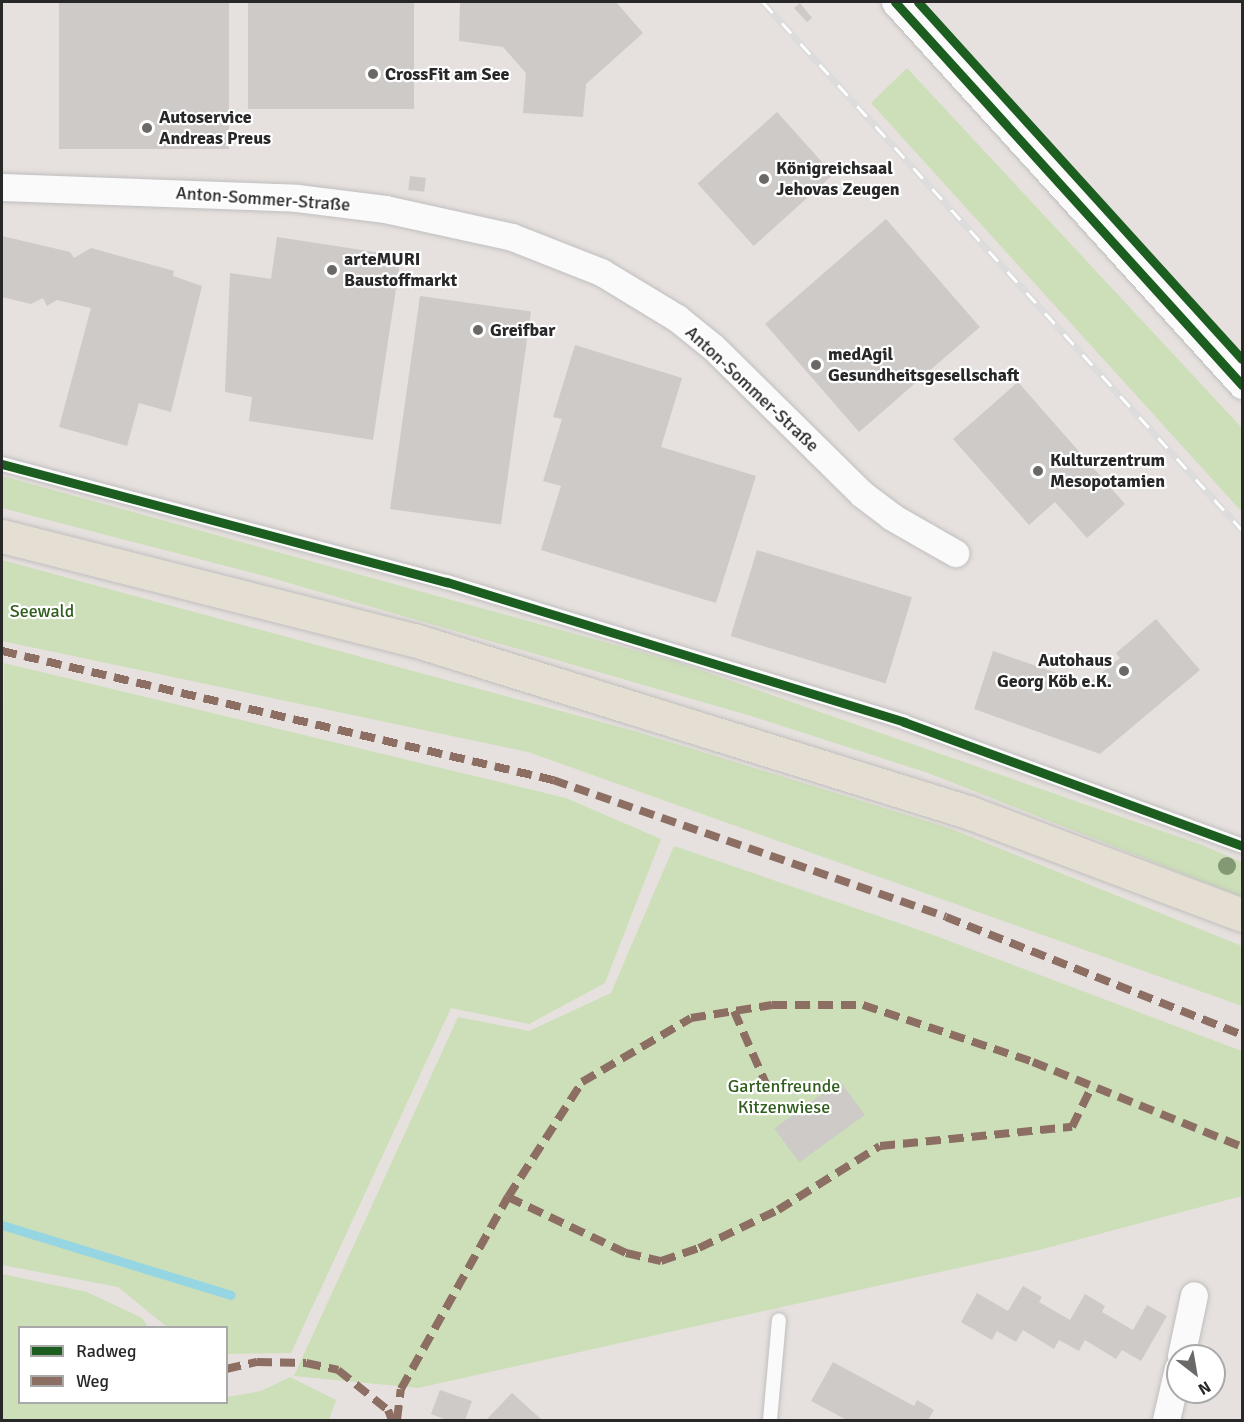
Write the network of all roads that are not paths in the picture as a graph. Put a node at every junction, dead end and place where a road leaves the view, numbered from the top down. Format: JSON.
{"nodes":[{"id":1,"x":895,"y":2,"type":"edge"},
{"id":2,"x":2,"y":187,"type":"edge"},
{"id":3,"x":1242,"y":385,"type":"edge"},
{"id":4,"x":2,"y":464,"type":"edge"},
{"id":5,"x":2,"y":536,"type":"edge"},
{"id":6,"x":955,"y":553,"type":"dead end"},
{"id":7,"x":1242,"y":846,"type":"edge"},
{"id":8,"x":1242,"y":915,"type":"edge"},
{"id":9,"x":1194,"y":1295,"type":"dead end"},
{"id":10,"x":779,"y":1320,"type":"dead end"},
{"id":11,"x":1183,"y":1344,"type":"edge"},
{"id":12,"x":1170,"y":1404,"type":"edge"},
{"id":13,"x":770,"y":1420,"type":"edge"},
{"id":14,"x":1166,"y":1420,"type":"edge"}],
"edges":[{"from":1,"to":3,"type":"street"},
{"from":2,"to":6,"type":"street","name":"Anton-Sommer-Straße"},
{"from":4,"to":7,"type":"lane"},
{"from":5,"to":8,"type":"main road"},
{"from":9,"to":11,"type":"street"},
{"from":10,"to":13,"type":"lane"},
{"from":12,"to":14,"type":"street"}]}
